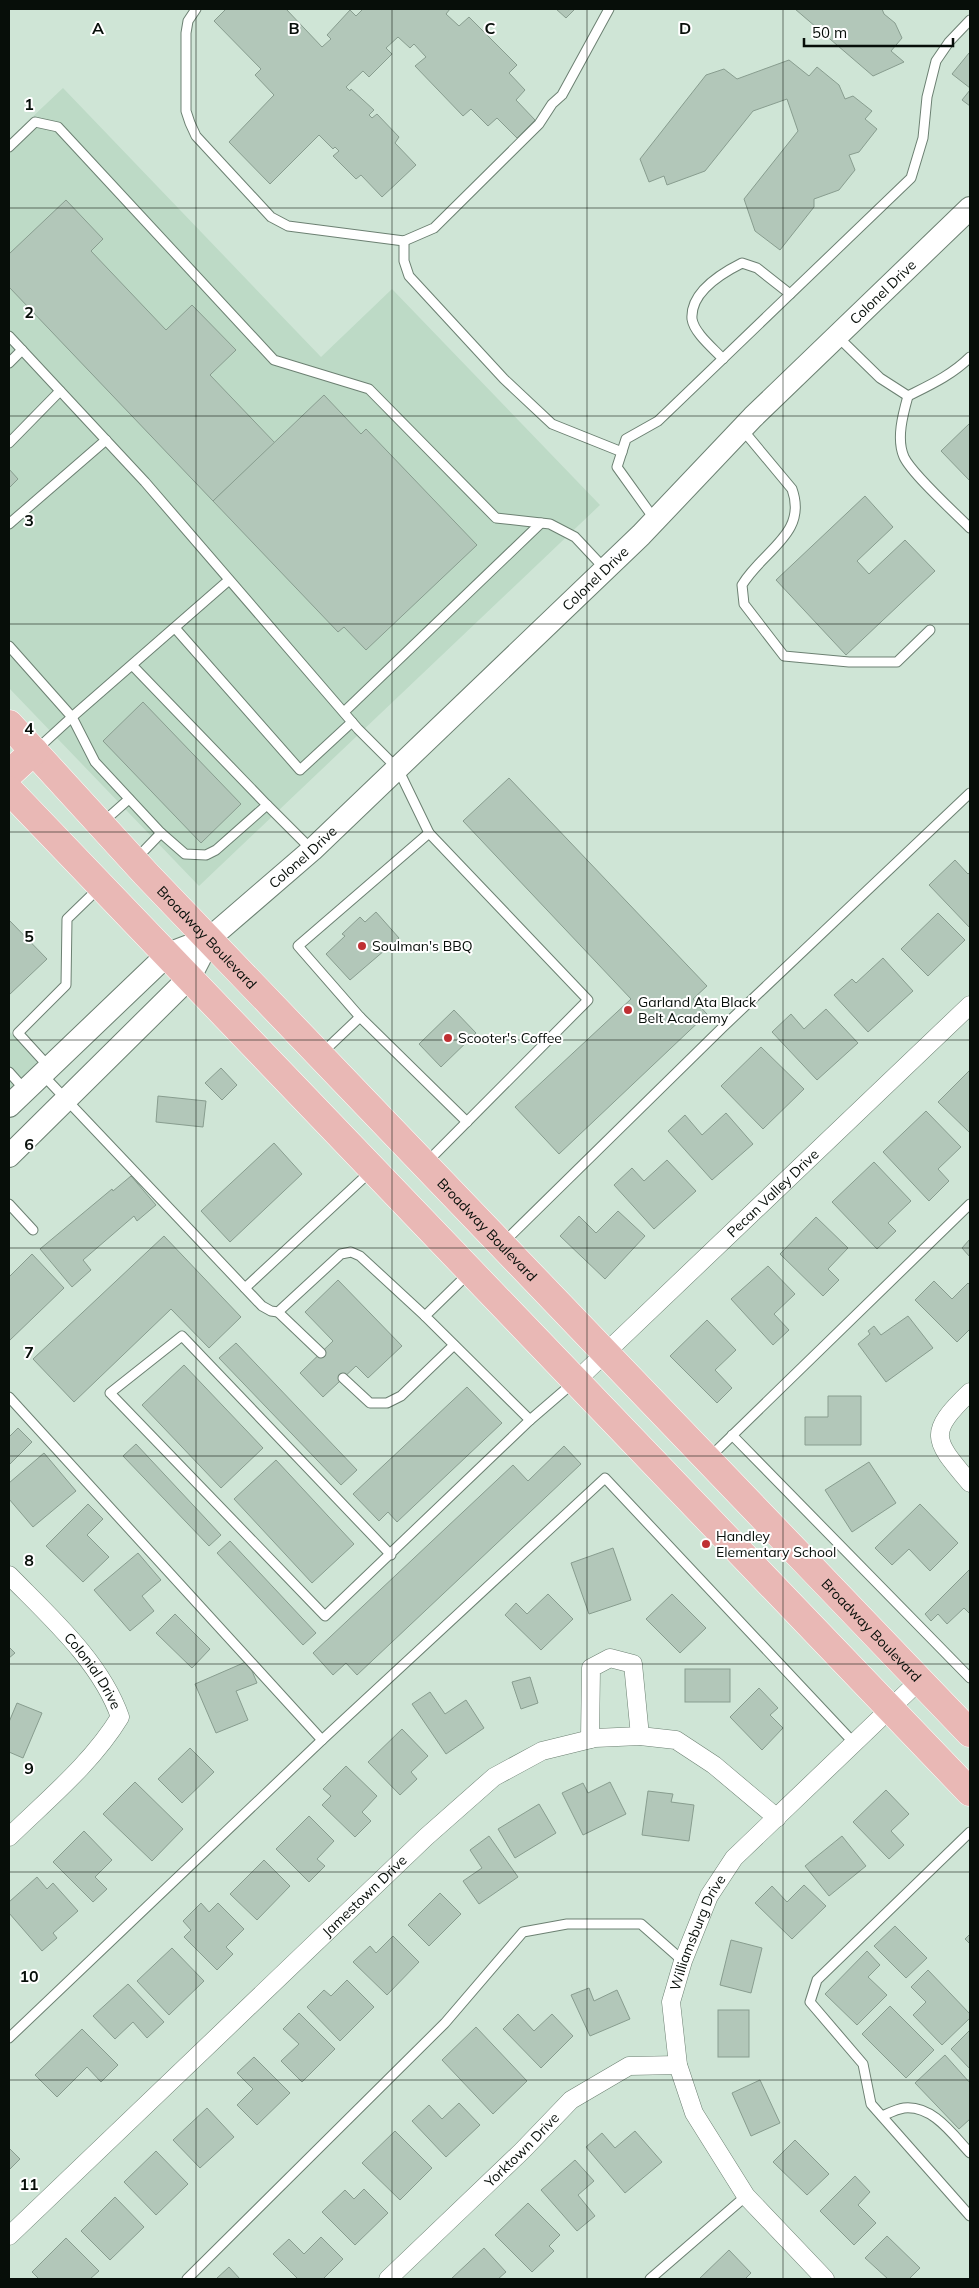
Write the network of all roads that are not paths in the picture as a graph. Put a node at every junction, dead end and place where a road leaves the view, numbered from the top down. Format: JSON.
{"nodes":[{"id":1,"x":196,"y":9,"type":"edge"},
{"id":2,"x":609,"y":9,"type":"edge"},
{"id":3,"x":970,"y":20,"type":"edge"},
{"id":4,"x":9,"y":147,"type":"edge"},
{"id":5,"x":970,"y":208,"type":"edge"},
{"id":6,"x":404,"y":242,"type":"junction"},
{"id":7,"x":790,"y":294,"type":"junction"},
{"id":8,"x":9,"y":336,"type":"edge"},
{"id":9,"x":837,"y":336,"type":"junction"},
{"id":10,"x":22,"y":350,"type":"junction"},
{"id":11,"x":970,"y":357,"type":"edge"},
{"id":12,"x":723,"y":359,"type":"junction"},
{"id":13,"x":9,"y":364,"type":"edge"},
{"id":14,"x":60,"y":391,"type":"junction"},
{"id":15,"x":908,"y":396,"type":"junction"},
{"id":16,"x":742,"y":429,"type":"junction"},
{"id":17,"x":106,"y":440,"type":"junction"},
{"id":18,"x":9,"y":443,"type":"edge"},
{"id":19,"x":622,"y":452,"type":"junction"},
{"id":20,"x":655,"y":520,"type":"junction"},
{"id":21,"x":541,"y":523,"type":"junction"},
{"id":22,"x":9,"y":524,"type":"edge"},
{"id":23,"x":970,"y":528,"type":"edge"},
{"id":24,"x":604,"y":570,"type":"junction"},
{"id":25,"x":229,"y":580,"type":"junction"},
{"id":26,"x":175,"y":628,"type":"junction"},
{"id":27,"x":930,"y":630,"type":"dead end"},
{"id":28,"x":9,"y":646,"type":"edge"},
{"id":29,"x":132,"y":665,"type":"junction"},
{"id":30,"x":344,"y":712,"type":"junction"},
{"id":31,"x":72,"y":717,"type":"junction"},
{"id":32,"x":352,"y":722,"type":"junction"},
{"id":33,"x":9,"y":724,"type":"edge"},
{"id":34,"x":34,"y":752,"type":"junction"},
{"id":35,"x":398,"y":769,"type":"junction"},
{"id":36,"x":9,"y":774,"type":"edge"},
{"id":37,"x":9,"y":790,"type":"edge"},
{"id":38,"x":970,"y":793,"type":"edge"},
{"id":39,"x":129,"y":799,"type":"junction"},
{"id":40,"x":267,"y":805,"type":"junction"},
{"id":41,"x":101,"y":824,"type":"junction"},
{"id":42,"x":161,"y":833,"type":"junction"},
{"id":43,"x":429,"y":833,"type":"junction"},
{"id":44,"x":312,"y":850,"type":"junction"},
{"id":45,"x":134,"y":860,"type":"junction"},
{"id":46,"x":102,"y":886,"type":"junction"},
{"id":47,"x":210,"y":938,"type":"junction"},
{"id":48,"x":168,"y":954,"type":"junction"},
{"id":49,"x":190,"y":977,"type":"junction"},
{"id":50,"x":970,"y":1005,"type":"edge"},
{"id":51,"x":360,"y":1017,"type":"junction"},
{"id":52,"x":320,"y":1055,"type":"junction"},
{"id":53,"x":45,"y":1071,"type":"junction"},
{"id":54,"x":9,"y":1072,"type":"edge"},
{"id":55,"x":25,"y":1090,"type":"junction"},
{"id":56,"x":68,"y":1100,"type":"junction"},
{"id":57,"x":9,"y":1106,"type":"edge"},
{"id":58,"x":467,"y":1122,"type":"junction"},
{"id":59,"x":404,"y":1142,"type":"junction"},
{"id":60,"x":9,"y":1156,"type":"edge"},
{"id":61,"x":425,"y":1164,"type":"junction"},
{"id":62,"x":373,"y":1169,"type":"junction"},
{"id":63,"x":9,"y":1204,"type":"edge"},
{"id":64,"x":970,"y":1204,"type":"edge"},
{"id":65,"x":33,"y":1230,"type":"dead end"},
{"id":66,"x":502,"y":1244,"type":"junction"},
{"id":67,"x":471,"y":1271,"type":"junction"},
{"id":68,"x":245,"y":1288,"type":"junction"},
{"id":69,"x":278,"y":1312,"type":"junction"},
{"id":70,"x":425,"y":1316,"type":"junction"},
{"id":71,"x":454,"y":1345,"type":"junction"},
{"id":72,"x":606,"y":1352,"type":"junction"},
{"id":73,"x":321,"y":1353,"type":"dead end"},
{"id":74,"x":343,"y":1378,"type":"dead end"},
{"id":75,"x":576,"y":1381,"type":"junction"},
{"id":76,"x":970,"y":1392,"type":"edge"},
{"id":77,"x":9,"y":1397,"type":"edge"},
{"id":78,"x":530,"y":1420,"type":"junction"},
{"id":79,"x":732,"y":1435,"type":"junction"},
{"id":80,"x":708,"y":1459,"type":"junction"},
{"id":81,"x":970,"y":1483,"type":"edge"},
{"id":82,"x":391,"y":1555,"type":"junction"},
{"id":83,"x":9,"y":1575,"type":"edge"},
{"id":84,"x":970,"y":1678,"type":"edge"},
{"id":85,"x":920,"y":1680,"type":"junction"},
{"id":86,"x":891,"y":1709,"type":"junction"},
{"id":87,"x":970,"y":1733,"type":"edge"},
{"id":88,"x":640,"y":1736,"type":"junction"},
{"id":89,"x":590,"y":1739,"type":"junction"},
{"id":90,"x":322,"y":1740,"type":"junction"},
{"id":91,"x":854,"y":1743,"type":"junction"},
{"id":92,"x":970,"y":1792,"type":"edge"},
{"id":93,"x":776,"y":1818,"type":"junction"},
{"id":94,"x":970,"y":1832,"type":"edge"},
{"id":95,"x":9,"y":1837,"type":"edge"},
{"id":96,"x":683,"y":1961,"type":"junction"},
{"id":97,"x":9,"y":2038,"type":"edge"},
{"id":98,"x":678,"y":2065,"type":"junction"},
{"id":99,"x":882,"y":2116,"type":"junction"},
{"id":100,"x":970,"y":2153,"type":"edge"},
{"id":101,"x":746,"y":2196,"type":"junction"},
{"id":102,"x":970,"y":2216,"type":"edge"},
{"id":103,"x":9,"y":2236,"type":"edge"},
{"id":104,"x":819,"y":2277,"type":"edge"},
{"id":105,"x":187,"y":2279,"type":"edge"},
{"id":106,"x":388,"y":2279,"type":"edge"},
{"id":107,"x":650,"y":2279,"type":"edge"}],
"edges":[{"from":1,"to":6,"type":"lane"},
{"from":2,"to":6,"type":"lane"},
{"from":3,"to":7,"type":"lane"},
{"from":4,"to":21,"type":"lane"},
{"from":5,"to":9,"type":"street","name":"Colonel Drive"},
{"from":6,"to":19,"type":"lane"},
{"from":7,"to":12,"type":"lane"},
{"from":7,"to":12,"type":"lane"},
{"from":8,"to":10,"type":"lane"},
{"from":9,"to":15,"type":"lane"},
{"from":9,"to":16,"type":"street","name":"Colonel Drive"},
{"from":10,"to":13,"type":"lane"},
{"from":10,"to":14,"type":"lane"},
{"from":11,"to":15,"type":"lane"},
{"from":12,"to":19,"type":"lane"},
{"from":14,"to":17,"type":"lane"},
{"from":14,"to":18,"type":"lane"},
{"from":15,"to":23,"type":"lane"},
{"from":16,"to":20,"type":"street","name":"Colonel Drive"},
{"from":16,"to":27,"type":"lane"},
{"from":17,"to":22,"type":"lane"},
{"from":17,"to":25,"type":"lane"},
{"from":19,"to":20,"type":"lane"},
{"from":20,"to":24,"type":"street","name":"Colonel Drive"},
{"from":21,"to":24,"type":"lane"},
{"from":21,"to":30,"type":"lane"},
{"from":24,"to":35,"type":"street","name":"Colonel Drive"},
{"from":25,"to":26,"type":"lane"},
{"from":25,"to":30,"type":"lane"},
{"from":26,"to":29,"type":"lane"},
{"from":26,"to":32,"type":"lane"},
{"from":28,"to":31,"type":"lane"},
{"from":29,"to":31,"type":"lane"},
{"from":29,"to":40,"type":"lane"},
{"from":30,"to":32,"type":"lane"},
{"from":31,"to":34,"type":"lane"},
{"from":31,"to":39,"type":"lane"},
{"from":32,"to":35,"type":"lane"},
{"from":33,"to":34,"type":"main road","name":"Broadway Boulevard"},
{"from":34,"to":36,"type":"main road"},
{"from":34,"to":41,"type":"main road","name":"Broadway Boulevard"},
{"from":35,"to":43,"type":"lane"},
{"from":35,"to":44,"type":"street","name":"Colonel Drive"},
{"from":37,"to":46,"type":"main road"},
{"from":38,"to":66,"type":"lane"},
{"from":39,"to":41,"type":"lane"},
{"from":39,"to":42,"type":"lane"},
{"from":40,"to":42,"type":"lane"},
{"from":40,"to":44,"type":"lane"},
{"from":41,"to":45,"type":"main road","name":"Broadway Boulevard"},
{"from":42,"to":45,"type":"lane"},
{"from":43,"to":51,"type":"lane"},
{"from":43,"to":58,"type":"lane"},
{"from":44,"to":47,"type":"street","name":"Colonel Drive"},
{"from":45,"to":47,"type":"main road","name":"Broadway Boulevard"},
{"from":46,"to":48,"type":"main road"},
{"from":46,"to":53,"type":"lane"},
{"from":47,"to":48,"type":"street","name":"Colonel Drive"},
{"from":47,"to":49,"type":"street","name":"Colonel Drive"},
{"from":47,"to":52,"type":"main road","name":"Broadway Boulevard"},
{"from":48,"to":49,"type":"main road"},
{"from":48,"to":53,"type":"street","name":"Colonel Drive"},
{"from":49,"to":56,"type":"street","name":"Colonel Drive"},
{"from":49,"to":62,"type":"main road"},
{"from":50,"to":72,"type":"street","name":"Pecan Valley Drive"},
{"from":51,"to":52,"type":"lane"},
{"from":51,"to":58,"type":"lane"},
{"from":52,"to":59,"type":"main road","name":"Broadway Boulevard"},
{"from":53,"to":55,"type":"street","name":"Colonel Drive"},
{"from":53,"to":56,"type":"lane"},
{"from":54,"to":55,"type":"lane"},
{"from":55,"to":57,"type":"street","name":"Colonel Drive"},
{"from":56,"to":60,"type":"street","name":"Colonel Drive"},
{"from":56,"to":68,"type":"lane"},
{"from":58,"to":61,"type":"lane"},
{"from":59,"to":61,"type":"main road","name":"Broadway Boulevard"},
{"from":59,"to":62,"type":"main road"},
{"from":61,"to":66,"type":"main road","name":"Broadway Boulevard"},
{"from":62,"to":67,"type":"main road"},
{"from":62,"to":68,"type":"lane"},
{"from":63,"to":65,"type":"lane"},
{"from":64,"to":79,"type":"lane"},
{"from":66,"to":72,"type":"main road","name":"Broadway Boulevard"},
{"from":67,"to":70,"type":"lane"},
{"from":67,"to":75,"type":"main road"},
{"from":68,"to":69,"type":"lane"},
{"from":69,"to":70,"type":"lane"},
{"from":69,"to":73,"type":"lane"},
{"from":70,"to":71,"type":"lane"},
{"from":71,"to":74,"type":"lane"},
{"from":71,"to":78,"type":"lane"},
{"from":72,"to":75,"type":"street","name":"Pecan Valley Drive"},
{"from":72,"to":80,"type":"main road","name":"Broadway Boulevard"},
{"from":75,"to":78,"type":"lane"},
{"from":75,"to":86,"type":"main road"},
{"from":76,"to":81,"type":"street"},
{"from":77,"to":90,"type":"lane"},
{"from":78,"to":82,"type":"lane"},
{"from":79,"to":80,"type":"lane"},
{"from":79,"to":84,"type":"lane"},
{"from":80,"to":85,"type":"main road","name":"Broadway Boulevard"},
{"from":82,"to":82,"type":"lane"},
{"from":83,"to":95,"type":"street","name":"Colonial Drive"},
{"from":85,"to":86,"type":"street","name":"Williamsburg Drive"},
{"from":85,"to":87,"type":"main road","name":"Broadway Boulevard"},
{"from":86,"to":91,"type":"street","name":"Williamsburg Drive"},
{"from":86,"to":92,"type":"main road"},
{"from":88,"to":89,"type":"street","name":"Jamestown Drive"},
{"from":88,"to":89,"type":"street"},
{"from":88,"to":93,"type":"street","name":"Jamestown Drive"},
{"from":89,"to":103,"type":"street","name":"Jamestown Drive"},
{"from":90,"to":91,"type":"lane"},
{"from":90,"to":97,"type":"lane"},
{"from":91,"to":93,"type":"street","name":"Williamsburg Drive"},
{"from":93,"to":96,"type":"street","name":"Williamsburg Drive"},
{"from":94,"to":99,"type":"lane"},
{"from":96,"to":98,"type":"street","name":"Williamsburg Drive"},
{"from":96,"to":105,"type":"lane"},
{"from":98,"to":101,"type":"street","name":"Williamsburg Drive"},
{"from":98,"to":106,"type":"street","name":"Yorktown Drive"},
{"from":99,"to":100,"type":"lane"},
{"from":99,"to":102,"type":"lane"},
{"from":101,"to":104,"type":"street","name":"Williamsburg Drive"},
{"from":101,"to":107,"type":"lane"}]}
